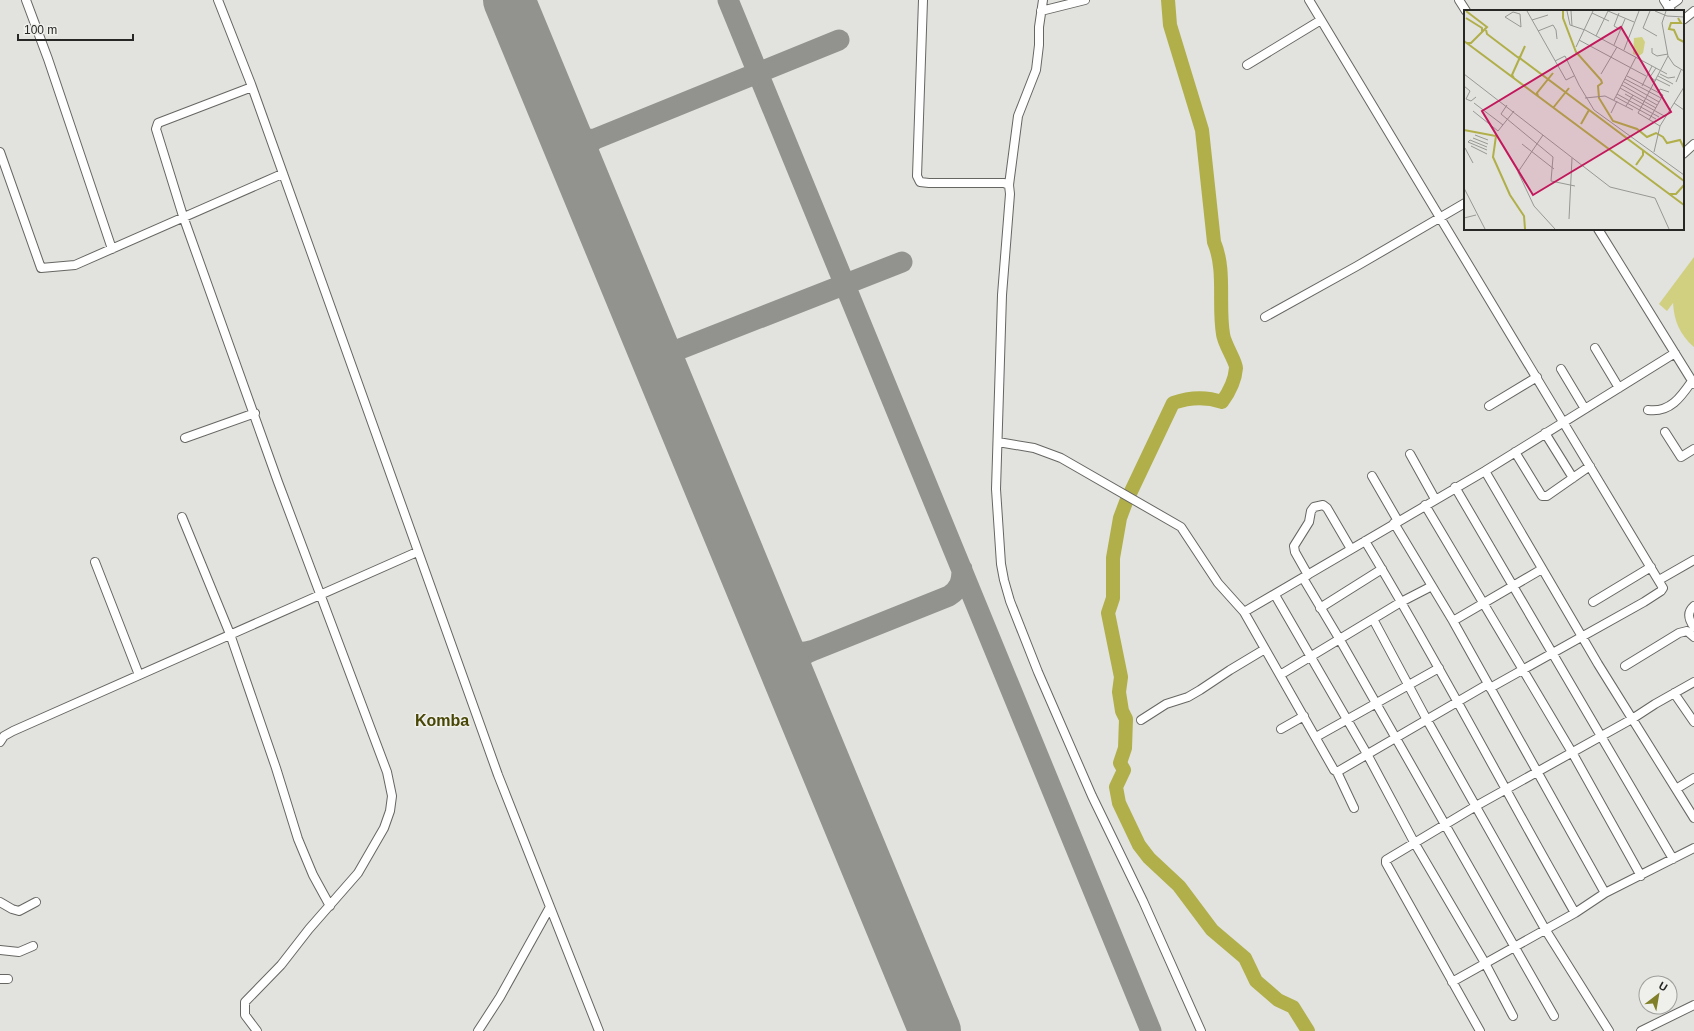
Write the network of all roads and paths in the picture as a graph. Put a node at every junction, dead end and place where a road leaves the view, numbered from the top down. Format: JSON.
{"nodes":[{"id":1,"x":26,"y":0,"type":"edge"},
{"id":2,"x":218,"y":0,"type":"edge"},
{"id":3,"x":923,"y":0,"type":"edge"},
{"id":4,"x":1043,"y":0,"type":"edge"},
{"id":5,"x":1085,"y":0,"type":"edge"},
{"id":6,"x":1309,"y":0,"type":"edge"},
{"id":7,"x":1459,"y":0,"type":"edge"},
{"id":8,"x":1678,"y":0,"type":"edge"},
{"id":9,"x":1668,"y":6,"type":"edge"},
{"id":10,"x":1465,"y":10,"type":"edge"},
{"id":11,"x":1041,"y":11,"type":"junction"},
{"id":12,"x":1694,"y":12,"type":"edge"},
{"id":13,"x":1684,"y":19,"type":"edge"},
{"id":14,"x":1321,"y":20,"type":"junction"},
{"id":15,"x":1247,"y":65,"type":"dead end"},
{"id":16,"x":252,"y":87,"type":"junction"},
{"id":17,"x":1694,"y":144,"type":"edge"},
{"id":18,"x":1684,"y":151,"type":"edge"},
{"id":19,"x":0,"y":152,"type":"edge"},
{"id":20,"x":282,"y":174,"type":"junction"},
{"id":21,"x":1008,"y":185,"type":"junction"},
{"id":22,"x":1464,"y":204,"type":"edge"},
{"id":23,"x":183,"y":216,"type":"junction"},
{"id":24,"x":1440,"y":217,"type":"junction"},
{"id":25,"x":1599,"y":230,"type":"edge"},
{"id":26,"x":112,"y":249,"type":"junction"},
{"id":27,"x":1265,"y":316,"type":"dead end"},
{"id":28,"x":1595,"y":348,"type":"dead end"},
{"id":29,"x":1675,"y":353,"type":"junction"},
{"id":30,"x":1561,"y":369,"type":"dead end"},
{"id":31,"x":1537,"y":377,"type":"junction"},
{"id":32,"x":1693,"y":382,"type":"edge"},
{"id":33,"x":1619,"y":388,"type":"junction"},
{"id":34,"x":1489,"y":406,"type":"dead end"},
{"id":35,"x":1585,"y":409,"type":"junction"},
{"id":36,"x":1648,"y":410,"type":"dead end"},
{"id":37,"x":254,"y":413,"type":"junction"},
{"id":38,"x":1563,"y":422,"type":"junction"},
{"id":39,"x":1665,"y":432,"type":"dead end"},
{"id":40,"x":1544,"y":434,"type":"junction"},
{"id":41,"x":185,"y":438,"type":"dead end"},
{"id":42,"x":998,"y":442,"type":"junction"},
{"id":43,"x":1694,"y":449,"type":"edge"},
{"id":44,"x":1516,"y":452,"type":"junction"},
{"id":45,"x":1410,"y":454,"type":"dead end"},
{"id":46,"x":1590,"y":466,"type":"junction"},
{"id":47,"x":1485,"y":471,"type":"junction"},
{"id":48,"x":1372,"y":476,"type":"dead end"},
{"id":49,"x":1573,"y":478,"type":"junction"},
{"id":50,"x":1455,"y":487,"type":"junction"},
{"id":51,"x":1435,"y":499,"type":"junction"},
{"id":52,"x":1425,"y":505,"type":"junction"},
{"id":53,"x":182,"y":517,"type":"dead end"},
{"id":54,"x":1396,"y":522,"type":"junction"},
{"id":55,"x":1365,"y":541,"type":"junction"},
{"id":56,"x":1351,"y":549,"type":"junction"},
{"id":57,"x":417,"y":552,"type":"junction"},
{"id":58,"x":1694,"y":560,"type":"edge"},
{"id":59,"x":95,"y":562,"type":"dead end"},
{"id":60,"x":1651,"y":567,"type":"junction"},
{"id":61,"x":1382,"y":569,"type":"junction"},
{"id":62,"x":1542,"y":569,"type":"junction"},
{"id":63,"x":1305,"y":576,"type":"junction"},
{"id":64,"x":1659,"y":580,"type":"junction"},
{"id":65,"x":1432,"y":586,"type":"junction"},
{"id":66,"x":1513,"y":587,"type":"junction"},
{"id":67,"x":1275,"y":595,"type":"junction"},
{"id":68,"x":320,"y":596,"type":"junction"},
{"id":69,"x":1401,"y":602,"type":"junction"},
{"id":70,"x":1593,"y":602,"type":"dead end"},
{"id":71,"x":1483,"y":604,"type":"junction"},
{"id":72,"x":1694,"y":606,"type":"edge"},
{"id":73,"x":1320,"y":608,"type":"junction"},
{"id":74,"x":1244,"y":612,"type":"junction"},
{"id":75,"x":1373,"y":619,"type":"junction"},
{"id":76,"x":1453,"y":621,"type":"junction"},
{"id":77,"x":1694,"y":627,"type":"edge"},
{"id":78,"x":230,"y":634,"type":"junction"},
{"id":79,"x":1582,"y":637,"type":"junction"},
{"id":80,"x":1694,"y":637,"type":"edge"},
{"id":81,"x":1340,"y":640,"type":"junction"},
{"id":82,"x":1265,"y":649,"type":"junction"},
{"id":83,"x":1552,"y":652,"type":"junction"},
{"id":84,"x":1311,"y":658,"type":"junction"},
{"id":85,"x":1625,"y":666,"type":"dead end"},
{"id":86,"x":1439,"y":668,"type":"junction"},
{"id":87,"x":1522,"y":669,"type":"junction"},
{"id":88,"x":139,"y":675,"type":"junction"},
{"id":89,"x":1280,"y":675,"type":"junction"},
{"id":90,"x":1694,"y":682,"type":"edge"},
{"id":91,"x":1409,"y":686,"type":"junction"},
{"id":92,"x":1489,"y":686,"type":"junction"},
{"id":93,"x":1674,"y":693,"type":"junction"},
{"id":94,"x":1458,"y":702,"type":"junction"},
{"id":95,"x":1377,"y":704,"type":"junction"},
{"id":96,"x":1304,"y":716,"type":"junction"},
{"id":97,"x":1632,"y":719,"type":"junction"},
{"id":98,"x":1141,"y":720,"type":"dead end"},
{"id":99,"x":1348,"y":720,"type":"junction"},
{"id":100,"x":1427,"y":720,"type":"junction"},
{"id":101,"x":1694,"y":722,"type":"edge"},
{"id":102,"x":1280,"y":729,"type":"dead end"},
{"id":103,"x":1316,"y":737,"type":"junction"},
{"id":104,"x":1602,"y":737,"type":"junction"},
{"id":105,"x":1396,"y":738,"type":"junction"},
{"id":106,"x":0,"y":742,"type":"edge"},
{"id":107,"x":1367,"y":754,"type":"junction"},
{"id":108,"x":1573,"y":754,"type":"junction"},
{"id":109,"x":1337,"y":772,"type":"junction"},
{"id":110,"x":1538,"y":773,"type":"junction"},
{"id":111,"x":1694,"y":778,"type":"edge"},
{"id":112,"x":1676,"y":789,"type":"junction"},
{"id":113,"x":1506,"y":792,"type":"junction"},
{"id":114,"x":1476,"y":806,"type":"junction"},
{"id":115,"x":1354,"y":808,"type":"dead end"},
{"id":116,"x":1694,"y":818,"type":"edge"},
{"id":117,"x":1446,"y":825,"type":"junction"},
{"id":118,"x":1414,"y":842,"type":"junction"},
{"id":119,"x":1694,"y":848,"type":"edge"},
{"id":120,"x":1673,"y":860,"type":"junction"},
{"id":121,"x":1641,"y":876,"type":"junction"},
{"id":122,"x":1605,"y":894,"type":"junction"},
{"id":123,"x":0,"y":902,"type":"edge"},
{"id":124,"x":36,"y":902,"type":"dead end"},
{"id":125,"x":330,"y":906,"type":"junction"},
{"id":126,"x":550,"y":907,"type":"junction"},
{"id":127,"x":1575,"y":913,"type":"junction"},
{"id":128,"x":1545,"y":929,"type":"junction"},
{"id":129,"x":1515,"y":945,"type":"junction"},
{"id":130,"x":32,"y":946,"type":"dead end"},
{"id":131,"x":0,"y":950,"type":"edge"},
{"id":132,"x":1485,"y":963,"type":"junction"},
{"id":133,"x":1452,"y":982,"type":"junction"},
{"id":134,"x":1694,"y":1005,"type":"edge"},
{"id":135,"x":1512,"y":1016,"type":"dead end"},
{"id":136,"x":1554,"y":1016,"type":"dead end"},
{"id":137,"x":254,"y":1030,"type":"edge"},
{"id":138,"x":478,"y":1031,"type":"edge"},
{"id":139,"x":599,"y":1031,"type":"edge"},
{"id":140,"x":1201,"y":1031,"type":"edge"},
{"id":141,"x":1480,"y":1031,"type":"edge"},
{"id":142,"x":1609,"y":1031,"type":"edge"},
{"id":143,"x":1641,"y":1031,"type":"edge"}],
"edges":[{"from":1,"to":26,"type":"street"},
{"from":2,"to":16,"type":"street"},
{"from":3,"to":21,"type":"street"},
{"from":4,"to":11,"type":"street"},
{"from":5,"to":11,"type":"street"},
{"from":6,"to":14,"type":"street"},
{"from":7,"to":10,"type":"street"},
{"from":8,"to":9,"type":"street"},
{"from":11,"to":21,"type":"street"},
{"from":12,"to":13,"type":"street"},
{"from":14,"to":15,"type":"street"},
{"from":14,"to":24,"type":"street"},
{"from":16,"to":20,"type":"street"},
{"from":16,"to":23,"type":"street"},
{"from":17,"to":18,"type":"street"},
{"from":19,"to":26,"type":"street"},
{"from":20,"to":23,"type":"street"},
{"from":20,"to":57,"type":"street"},
{"from":21,"to":42,"type":"street"},
{"from":22,"to":24,"type":"street"},
{"from":23,"to":26,"type":"street"},
{"from":23,"to":37,"type":"street"},
{"from":24,"to":27,"type":"street"},
{"from":24,"to":31,"type":"street"},
{"from":25,"to":29,"type":"street"},
{"from":28,"to":33,"type":"street"},
{"from":29,"to":32,"type":"street"},
{"from":29,"to":33,"type":"street"},
{"from":30,"to":35,"type":"street"},
{"from":31,"to":34,"type":"street"},
{"from":31,"to":38,"type":"street"},
{"from":32,"to":36,"type":"street"},
{"from":33,"to":35,"type":"street"},
{"from":35,"to":38,"type":"street"},
{"from":37,"to":41,"type":"street"},
{"from":37,"to":68,"type":"street"},
{"from":38,"to":40,"type":"street"},
{"from":38,"to":46,"type":"street"},
{"from":39,"to":43,"type":"street"},
{"from":40,"to":44,"type":"street"},
{"from":40,"to":49,"type":"street"},
{"from":42,"to":74,"type":"street"},
{"from":42,"to":140,"type":"street"},
{"from":44,"to":47,"type":"street"},
{"from":44,"to":49,"type":"street"},
{"from":45,"to":51,"type":"street"},
{"from":46,"to":49,"type":"street"},
{"from":46,"to":60,"type":"street"},
{"from":47,"to":50,"type":"street"},
{"from":47,"to":62,"type":"street"},
{"from":48,"to":54,"type":"street"},
{"from":50,"to":51,"type":"street"},
{"from":50,"to":66,"type":"street"},
{"from":51,"to":52,"type":"street"},
{"from":52,"to":54,"type":"street"},
{"from":52,"to":71,"type":"street"},
{"from":53,"to":78,"type":"street"},
{"from":54,"to":55,"type":"street"},
{"from":54,"to":65,"type":"street"},
{"from":55,"to":56,"type":"street"},
{"from":55,"to":61,"type":"street"},
{"from":56,"to":63,"type":"street"},
{"from":56,"to":63,"type":"street"},
{"from":57,"to":68,"type":"street"},
{"from":57,"to":126,"type":"street"},
{"from":58,"to":64,"type":"street"},
{"from":59,"to":88,"type":"street"},
{"from":60,"to":64,"type":"street"},
{"from":60,"to":70,"type":"street"},
{"from":61,"to":69,"type":"street"},
{"from":61,"to":73,"type":"street"},
{"from":62,"to":66,"type":"street"},
{"from":62,"to":79,"type":"street"},
{"from":63,"to":67,"type":"street"},
{"from":63,"to":73,"type":"street"},
{"from":64,"to":79,"type":"street"},
{"from":65,"to":69,"type":"street"},
{"from":65,"to":76,"type":"street"},
{"from":66,"to":71,"type":"street"},
{"from":66,"to":83,"type":"street"},
{"from":67,"to":74,"type":"street"},
{"from":67,"to":84,"type":"street"},
{"from":68,"to":78,"type":"street"},
{"from":68,"to":125,"type":"street"},
{"from":69,"to":75,"type":"street"},
{"from":69,"to":86,"type":"street"},
{"from":71,"to":76,"type":"street"},
{"from":71,"to":87,"type":"street"},
{"from":72,"to":77,"type":"street"},
{"from":73,"to":81,"type":"street"},
{"from":74,"to":82,"type":"street"},
{"from":75,"to":81,"type":"street"},
{"from":75,"to":91,"type":"street"},
{"from":76,"to":92,"type":"street"},
{"from":78,"to":88,"type":"street"},
{"from":78,"to":125,"type":"street"},
{"from":79,"to":83,"type":"street"},
{"from":79,"to":97,"type":"street"},
{"from":80,"to":85,"type":"street"},
{"from":81,"to":84,"type":"street"},
{"from":81,"to":95,"type":"street"},
{"from":82,"to":89,"type":"street"},
{"from":82,"to":98,"type":"street"},
{"from":83,"to":87,"type":"street"},
{"from":83,"to":104,"type":"street"},
{"from":84,"to":89,"type":"street"},
{"from":84,"to":99,"type":"street"},
{"from":86,"to":91,"type":"street"},
{"from":86,"to":94,"type":"street"},
{"from":87,"to":92,"type":"street"},
{"from":87,"to":108,"type":"street"},
{"from":88,"to":106,"type":"street"},
{"from":89,"to":96,"type":"street"},
{"from":90,"to":93,"type":"street"},
{"from":91,"to":95,"type":"street"},
{"from":91,"to":100,"type":"street"},
{"from":92,"to":94,"type":"street"},
{"from":92,"to":110,"type":"street"},
{"from":93,"to":97,"type":"street"},
{"from":93,"to":101,"type":"street"},
{"from":94,"to":100,"type":"street"},
{"from":94,"to":113,"type":"street"},
{"from":95,"to":99,"type":"street"},
{"from":95,"to":105,"type":"street"},
{"from":96,"to":102,"type":"street"},
{"from":96,"to":103,"type":"street"},
{"from":97,"to":104,"type":"street"},
{"from":97,"to":112,"type":"street"},
{"from":99,"to":103,"type":"street"},
{"from":99,"to":107,"type":"street"},
{"from":100,"to":105,"type":"street"},
{"from":100,"to":114,"type":"street"},
{"from":103,"to":109,"type":"street"},
{"from":104,"to":108,"type":"street"},
{"from":104,"to":120,"type":"street"},
{"from":105,"to":107,"type":"street"},
{"from":105,"to":117,"type":"street"},
{"from":107,"to":109,"type":"street"},
{"from":107,"to":118,"type":"street"},
{"from":108,"to":110,"type":"street"},
{"from":108,"to":121,"type":"street"},
{"from":109,"to":115,"type":"street"},
{"from":110,"to":113,"type":"street"},
{"from":110,"to":122,"type":"street"},
{"from":111,"to":112,"type":"street"},
{"from":112,"to":116,"type":"street"},
{"from":113,"to":114,"type":"street"},
{"from":113,"to":127,"type":"street"},
{"from":114,"to":117,"type":"street"},
{"from":114,"to":128,"type":"street"},
{"from":117,"to":118,"type":"street"},
{"from":117,"to":129,"type":"street"},
{"from":118,"to":132,"type":"street"},
{"from":118,"to":133,"type":"street"},
{"from":119,"to":120,"type":"street"},
{"from":120,"to":121,"type":"street"},
{"from":121,"to":122,"type":"street"},
{"from":122,"to":127,"type":"street"},
{"from":123,"to":124,"type":"street"},
{"from":125,"to":137,"type":"street"},
{"from":126,"to":138,"type":"street"},
{"from":126,"to":139,"type":"street"},
{"from":127,"to":128,"type":"street"},
{"from":128,"to":129,"type":"street"},
{"from":128,"to":142,"type":"street"},
{"from":129,"to":132,"type":"street"},
{"from":129,"to":136,"type":"street"},
{"from":130,"to":131,"type":"street"},
{"from":132,"to":133,"type":"street"},
{"from":132,"to":135,"type":"street"},
{"from":133,"to":141,"type":"street"},
{"from":134,"to":143,"type":"street"}]}
